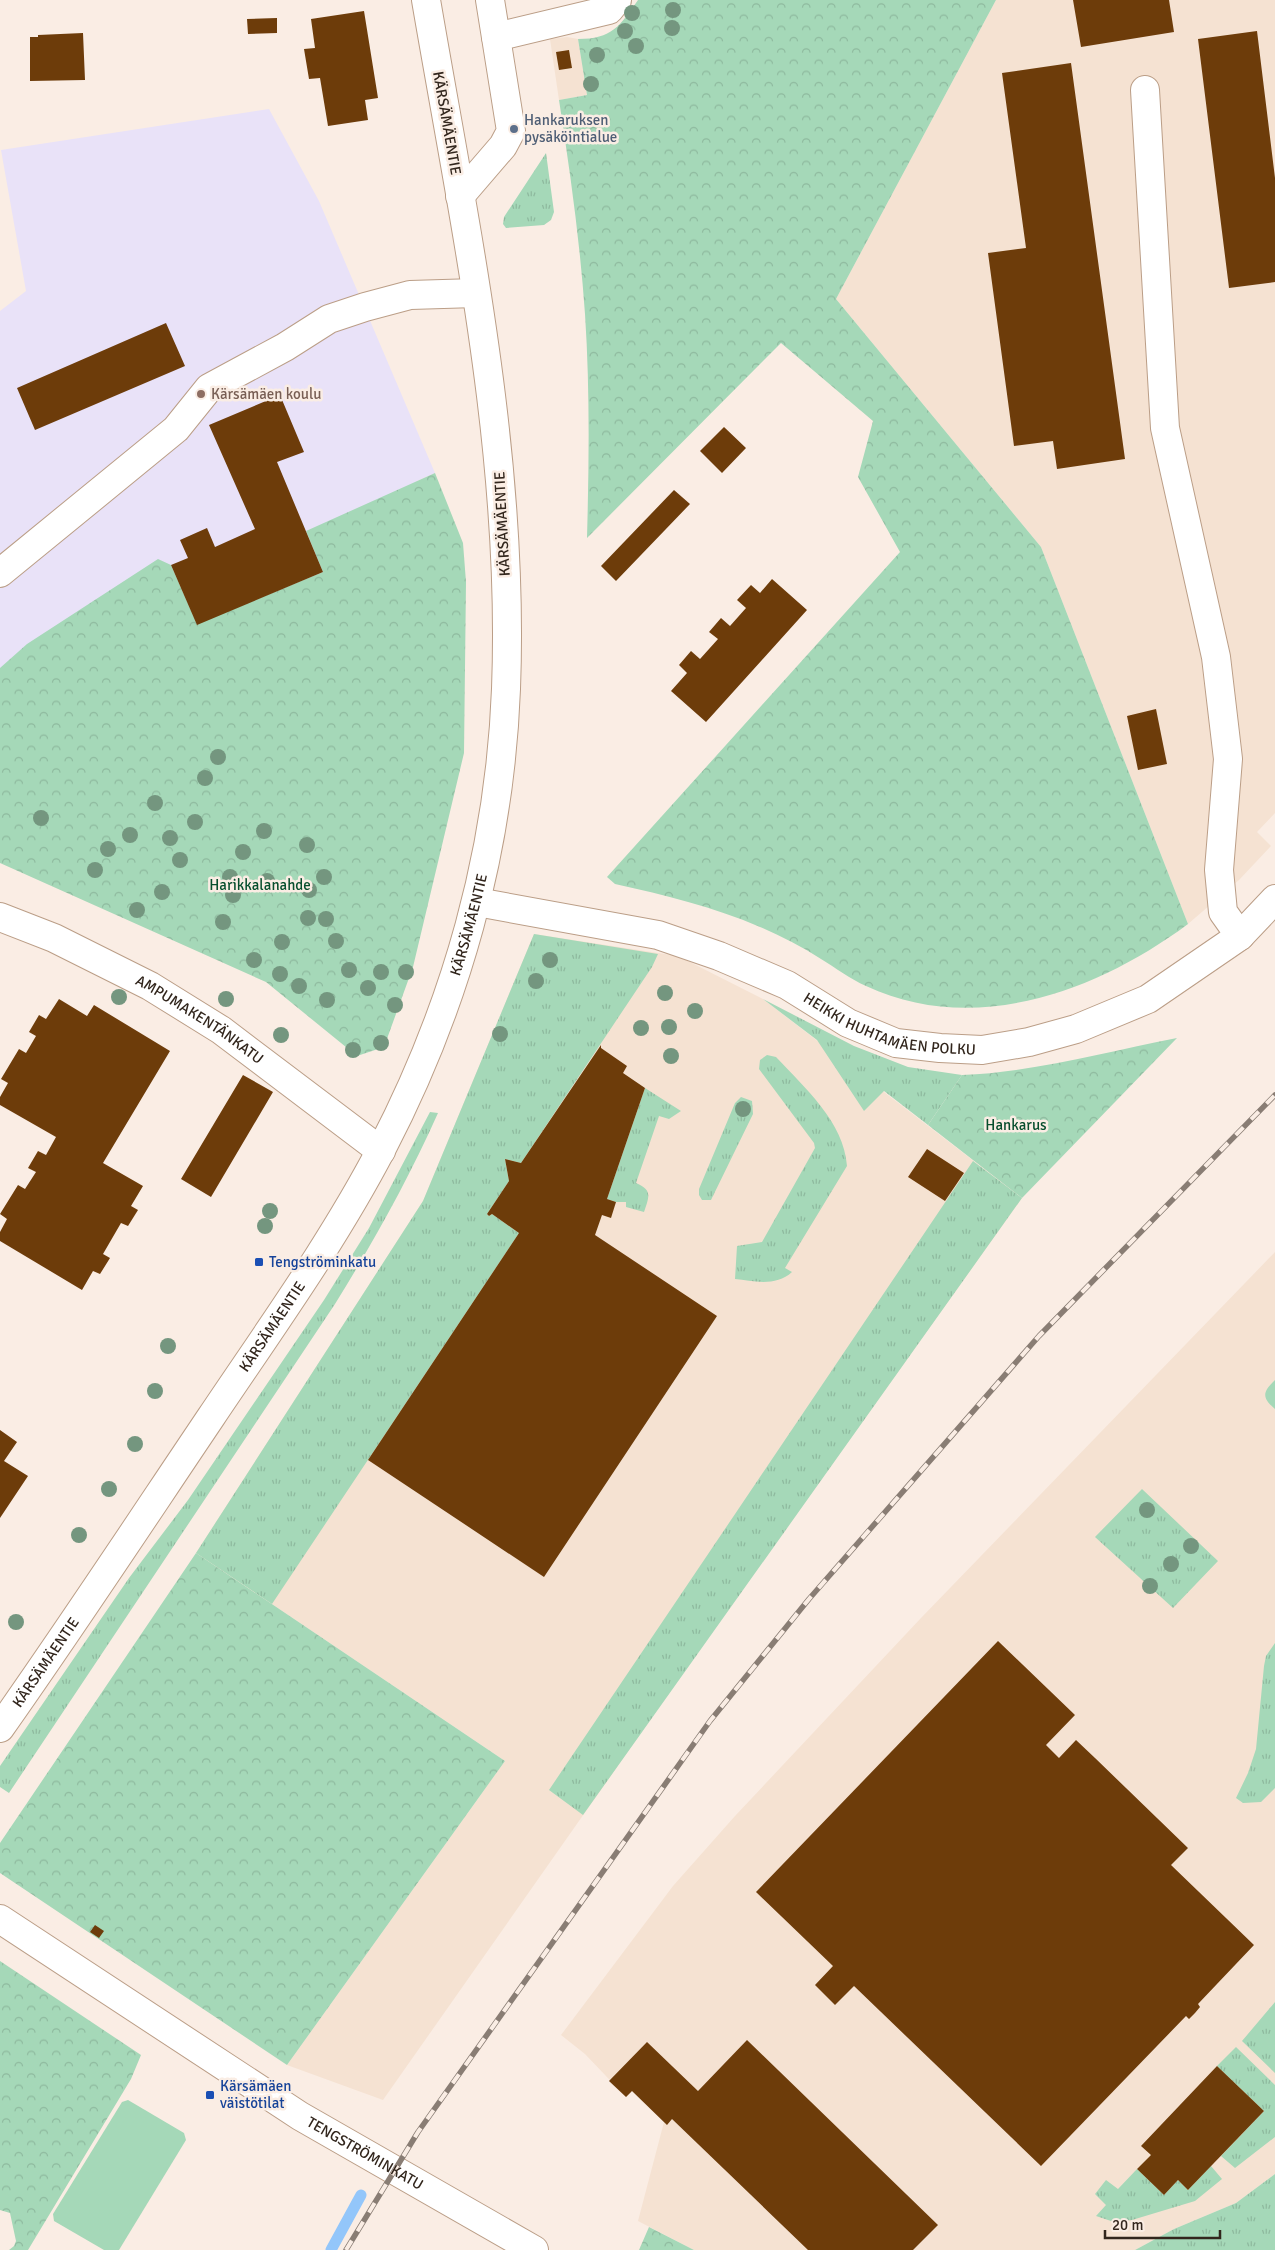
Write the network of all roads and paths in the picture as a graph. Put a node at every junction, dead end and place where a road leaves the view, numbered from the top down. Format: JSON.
{"nodes":[{"id":1,"x":426,"y":0,"type":"edge"},
{"id":2,"x":490,"y":0,"type":"edge"},
{"id":3,"x":617,"y":0,"type":"edge"},
{"id":4,"x":496,"y":37,"type":"junction"},
{"id":5,"x":1145,"y":90,"type":"dead end"},
{"id":6,"x":460,"y":196,"type":"junction"},
{"id":7,"x":476,"y":293,"type":"junction"},
{"id":8,"x":0,"y":573,"type":"edge"},
{"id":9,"x":1275,"y":899,"type":"edge"},
{"id":10,"x":477,"y":902,"type":"junction"},
{"id":11,"x":0,"y":916,"type":"edge"},
{"id":12,"x":1240,"y":936,"type":"junction"},
{"id":13,"x":381,"y":1150,"type":"junction"},
{"id":14,"x":0,"y":1728,"type":"edge"},
{"id":15,"x":0,"y":1918,"type":"edge"},
{"id":16,"x":534,"y":2250,"type":"edge"}],
"edges":[{"from":1,"to":6,"type":"street","name":"KÄRSÄMÄENTIE"},
{"from":2,"to":4,"type":"street"},
{"from":3,"to":4,"type":"street"},
{"from":4,"to":6,"type":"street"},
{"from":5,"to":12,"type":"street"},
{"from":6,"to":7,"type":"street","name":"KÄRSÄMÄENTIE"},
{"from":7,"to":8,"type":"street"},
{"from":7,"to":10,"type":"street","name":"KÄRSÄMÄENTIE"},
{"from":9,"to":12,"type":"street","name":"HEIKKI HUHTAMÄEN POLKU"},
{"from":10,"to":12,"type":"street","name":"HEIKKI HUHTAMÄEN POLKU"},
{"from":10,"to":13,"type":"street","name":"KÄRSÄMÄENTIE"},
{"from":11,"to":13,"type":"street","name":"AMPUMAKENTÄNKATU"},
{"from":13,"to":14,"type":"street","name":"KÄRSÄMÄENTIE"},
{"from":15,"to":16,"type":"street","name":"TENGSTRÖMINKATU"}]}
